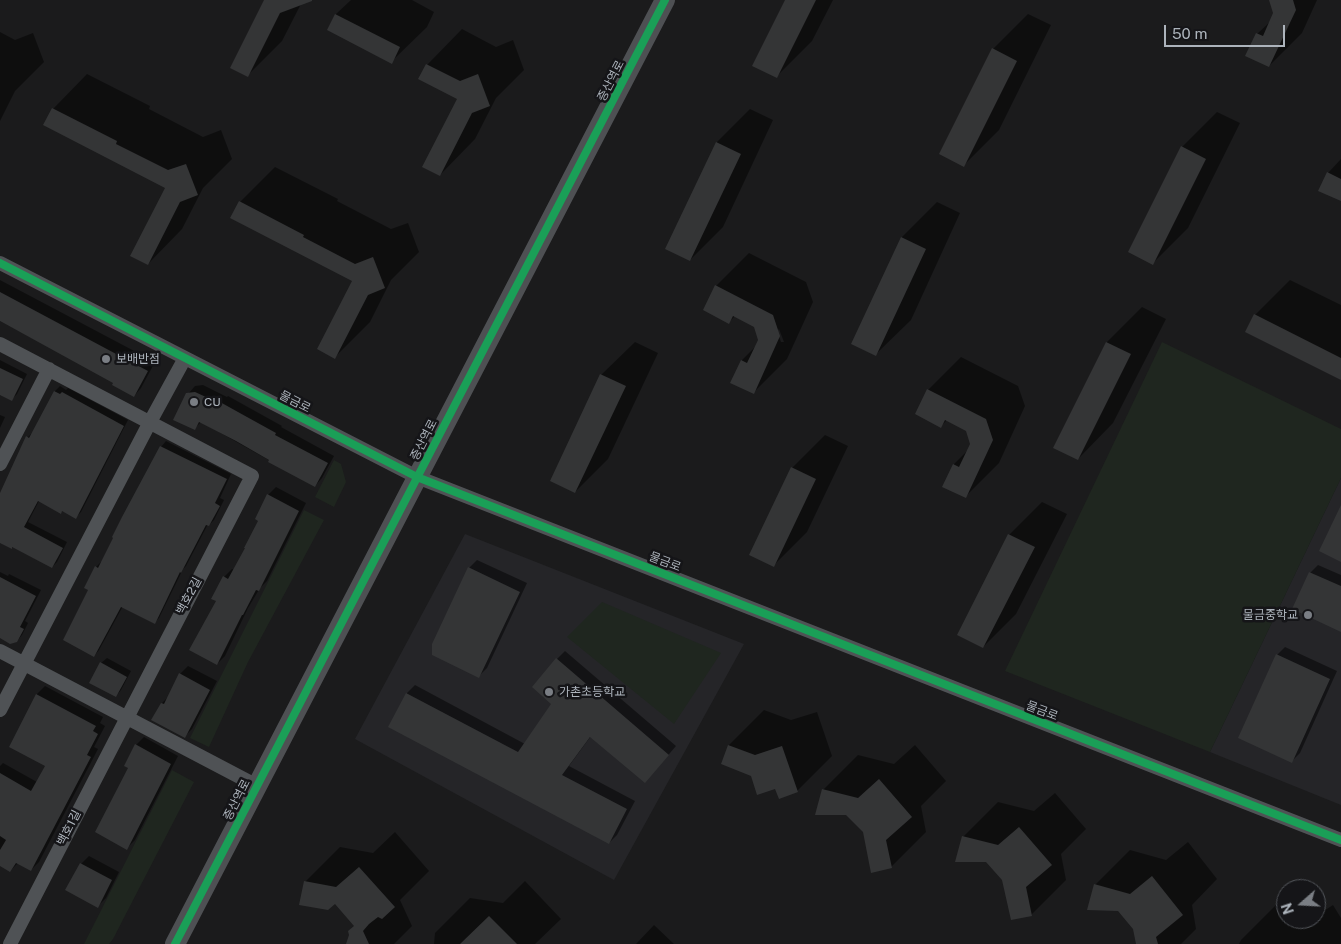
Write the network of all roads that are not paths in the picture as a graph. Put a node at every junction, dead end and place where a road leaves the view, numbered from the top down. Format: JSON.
{"nodes":[{"id":1,"x":665,"y":0,"type":"edge"},
{"id":2,"x":0,"y":263,"type":"edge"},
{"id":3,"x":0,"y":344,"type":"edge"},
{"id":4,"x":185,"y":358,"type":"junction"},
{"id":5,"x":49,"y":370,"type":"junction"},
{"id":6,"x":150,"y":422,"type":"junction"},
{"id":7,"x":0,"y":464,"type":"edge"},
{"id":8,"x":417,"y":477,"type":"junction"},
{"id":9,"x":0,"y":651,"type":"edge"},
{"id":10,"x":25,"y":664,"type":"junction"},
{"id":11,"x":0,"y":710,"type":"edge"},
{"id":12,"x":126,"y":717,"type":"junction"},
{"id":13,"x":257,"y":786,"type":"junction"},
{"id":14,"x":1341,"y":840,"type":"edge"},
{"id":15,"x":7,"y":940,"type":"edge"},
{"id":16,"x":175,"y":944,"type":"edge"}],
"edges":[{"from":1,"to":8,"type":"street","name":"증산역로"},
{"from":2,"to":4,"type":"street","name":"물금로"},
{"from":3,"to":5,"type":"street","name":"백호2길"},
{"from":4,"to":6,"type":"street"},
{"from":4,"to":8,"type":"street","name":"물금로"},
{"from":5,"to":6,"type":"street","name":"백호2길"},
{"from":5,"to":7,"type":"street"},
{"from":6,"to":10,"type":"street"},
{"from":6,"to":12,"type":"street","name":"백호2길"},
{"from":8,"to":13,"type":"street","name":"증산역로"},
{"from":8,"to":14,"type":"street","name":"물금로"},
{"from":9,"to":10,"type":"street"},
{"from":10,"to":11,"type":"street"},
{"from":10,"to":12,"type":"street"},
{"from":12,"to":13,"type":"street"},
{"from":12,"to":15,"type":"street","name":"백호1길"},
{"from":13,"to":16,"type":"street","name":"증산역로"}]}
